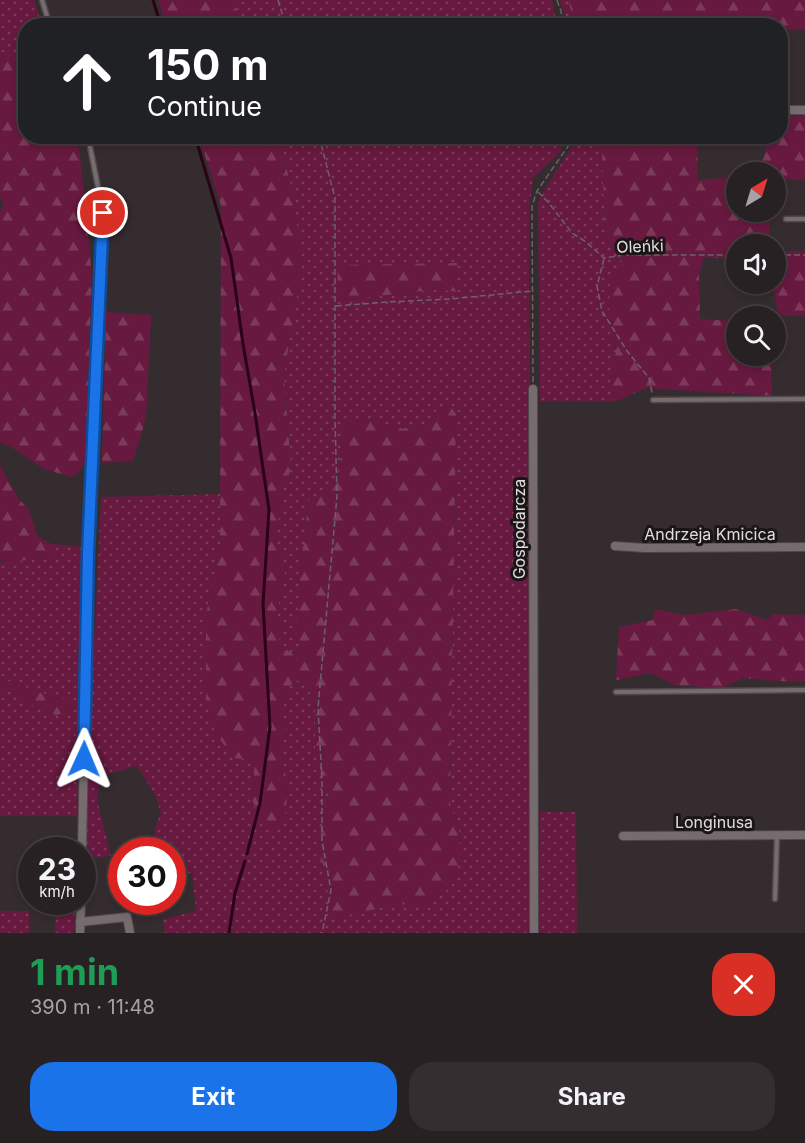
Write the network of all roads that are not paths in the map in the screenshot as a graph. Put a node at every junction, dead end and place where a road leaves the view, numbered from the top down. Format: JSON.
{"nodes":[{"id":1,"x":42,"y":0,"type":"edge"},
{"id":2,"x":48,"y":18,"type":"edge"},
{"id":3,"x":788,"y":110,"type":"edge"},
{"id":4,"x":805,"y":110,"type":"edge"},
{"id":5,"x":90,"y":144,"type":"edge"},
{"id":6,"x":786,"y":219,"type":"dead end"},
{"id":7,"x":805,"y":219,"type":"edge"},
{"id":8,"x":532,"y":389,"type":"road end"},
{"id":9,"x":805,"y":399,"type":"edge"},
{"id":10,"x":653,"y":400,"type":"road end"},
{"id":11,"x":615,"y":546,"type":"dead end"},
{"id":12,"x":805,"y":547,"type":"edge"},
{"id":13,"x":88,"y":553,"type":"joint"},
{"id":14,"x":805,"y":690,"type":"edge"},
{"id":15,"x":616,"y":692,"type":"dead end"},
{"id":16,"x":777,"y":835,"type":"junction"},
{"id":17,"x":805,"y":835,"type":"edge"},
{"id":18,"x":623,"y":836,"type":"dead end"},
{"id":19,"x":82,"y":837,"type":"edge"},
{"id":20,"x":775,"y":899,"type":"dead end"},
{"id":21,"x":80,"y":915,"type":"edge"},
{"id":22,"x":80,"y":922,"type":"junction"},
{"id":23,"x":80,"y":933,"type":"edge"},
{"id":24,"x":130,"y":933,"type":"edge"},
{"id":25,"x":534,"y":933,"type":"edge"}],
"edges":[{"from":1,"to":2,"type":"lane"},
{"from":3,"to":4,"type":"street"},
{"from":5,"to":13,"type":"lane"},
{"from":6,"to":7,"type":"lane"},
{"from":8,"to":25,"type":"street","name":"Gospodarcza"},
{"from":9,"to":10,"type":"lane"},
{"from":11,"to":12,"type":"street","name":"Andrzeja Kmicica"},
{"from":13,"to":19,"type":"street"},
{"from":14,"to":15,"type":"lane"},
{"from":16,"to":17,"type":"street","name":"Longinusa"},
{"from":16,"to":18,"type":"street","name":"Longinusa"},
{"from":16,"to":20,"type":"lane"},
{"from":21,"to":22,"type":"street"},
{"from":22,"to":23,"type":"street"},
{"from":22,"to":24,"type":"street"}]}
